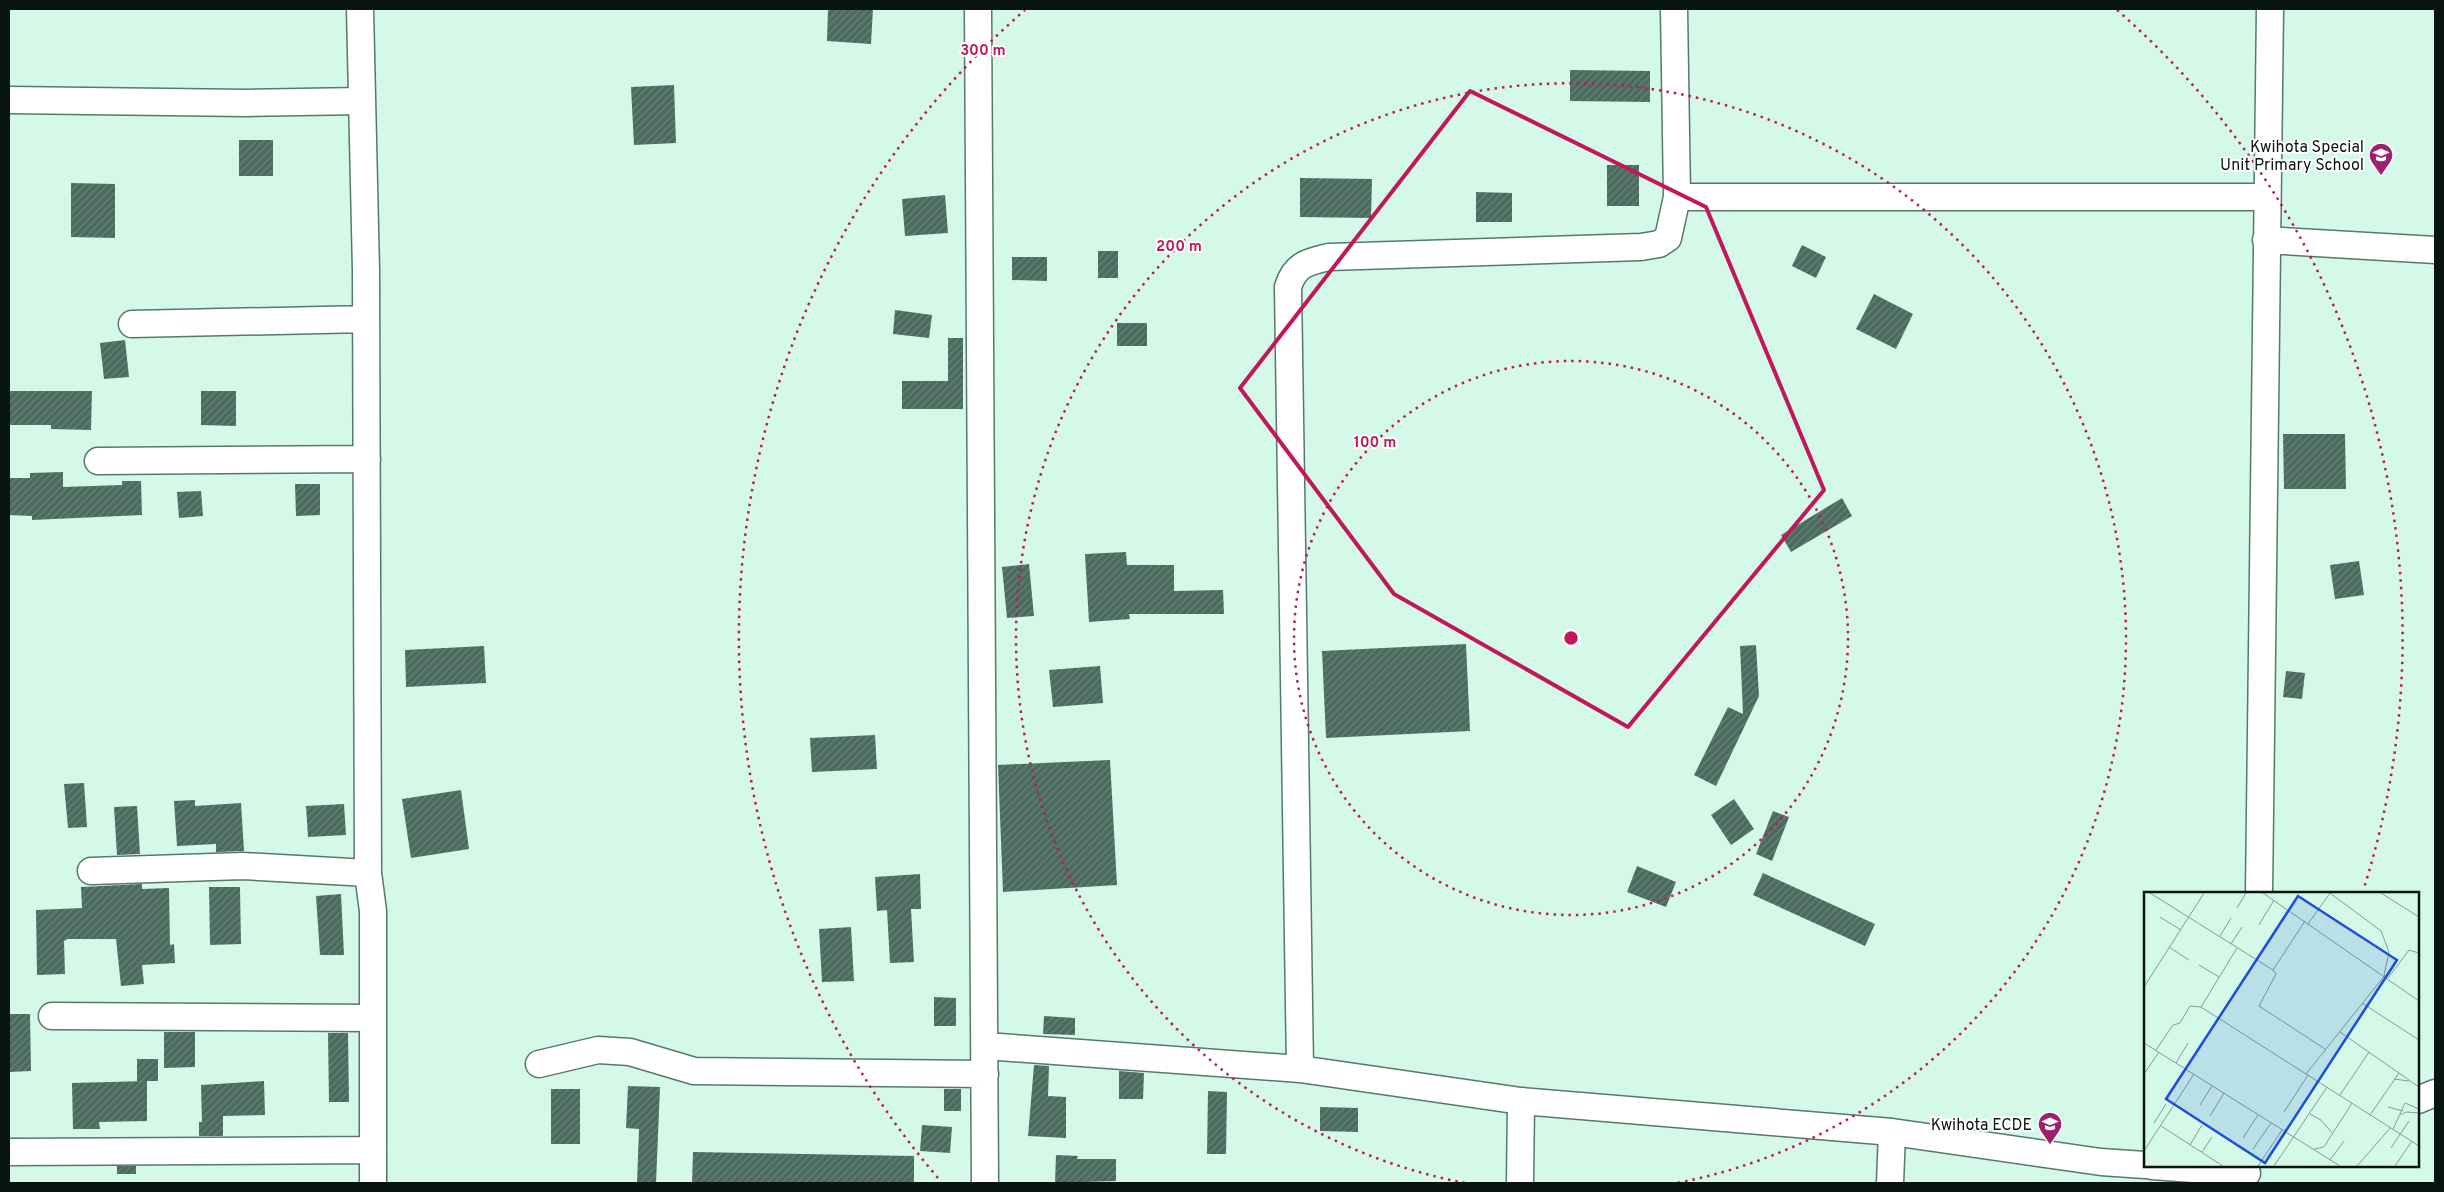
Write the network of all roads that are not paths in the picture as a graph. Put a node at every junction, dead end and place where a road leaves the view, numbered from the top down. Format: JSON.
{"nodes":[{"id":1,"x":360,"y":9,"type":"edge"},
{"id":2,"x":978,"y":9,"type":"edge"},
{"id":3,"x":1674,"y":9,"type":"edge"},
{"id":4,"x":2270,"y":9,"type":"edge"},
{"id":5,"x":9,"y":100,"type":"edge"},
{"id":6,"x":361,"y":102,"type":"junction"},
{"id":7,"x":1677,"y":197,"type":"junction"},
{"id":8,"x":2266,"y":197,"type":"junction"},
{"id":9,"x":2266,"y":240,"type":"junction"},
{"id":10,"x":2435,"y":250,"type":"edge"},
{"id":11,"x":366,"y":319,"type":"junction"},
{"id":12,"x":132,"y":324,"type":"dead end"},
{"id":13,"x":368,"y":459,"type":"junction"},
{"id":14,"x":98,"y":461,"type":"dead end"},
{"id":15,"x":91,"y":871,"type":"dead end"},
{"id":16,"x":368,"y":873,"type":"junction"},
{"id":17,"x":2260,"y":892,"type":"edge"},
{"id":18,"x":52,"y":1016,"type":"dead end"},
{"id":19,"x":373,"y":1018,"type":"junction"},
{"id":20,"x":985,"y":1046,"type":"junction"},
{"id":21,"x":539,"y":1064,"type":"dead end"},
{"id":22,"x":1300,"y":1069,"type":"junction"},
{"id":23,"x":985,"y":1074,"type":"junction"},
{"id":24,"x":2435,"y":1093,"type":"edge"},
{"id":25,"x":2419,"y":1100,"type":"edge"},
{"id":26,"x":1521,"y":1101,"type":"junction"},
{"id":27,"x":1892,"y":1132,"type":"junction"},
{"id":28,"x":373,"y":1150,"type":"junction"},
{"id":29,"x":9,"y":1152,"type":"edge"},
{"id":30,"x":2144,"y":1165,"type":"edge"},
{"id":31,"x":2164,"y":1167,"type":"edge"},
{"id":32,"x":2247,"y":1174,"type":"edge"},
{"id":33,"x":373,"y":1183,"type":"edge"},
{"id":34,"x":985,"y":1183,"type":"edge"},
{"id":35,"x":1520,"y":1183,"type":"edge"},
{"id":36,"x":1890,"y":1183,"type":"edge"}],
"edges":[{"from":1,"to":6,"type":"street"},
{"from":2,"to":20,"type":"street"},
{"from":3,"to":7,"type":"street"},
{"from":4,"to":8,"type":"street"},
{"from":5,"to":6,"type":"street"},
{"from":6,"to":11,"type":"street"},
{"from":7,"to":8,"type":"street"},
{"from":7,"to":22,"type":"street"},
{"from":8,"to":9,"type":"street"},
{"from":9,"to":10,"type":"street"},
{"from":9,"to":17,"type":"street"},
{"from":11,"to":12,"type":"street"},
{"from":11,"to":13,"type":"street"},
{"from":13,"to":14,"type":"street"},
{"from":13,"to":16,"type":"street"},
{"from":15,"to":16,"type":"street"},
{"from":16,"to":19,"type":"street"},
{"from":18,"to":19,"type":"street"},
{"from":19,"to":28,"type":"street"},
{"from":20,"to":22,"type":"street"},
{"from":20,"to":23,"type":"street"},
{"from":21,"to":23,"type":"street"},
{"from":22,"to":26,"type":"street"},
{"from":23,"to":34,"type":"street"},
{"from":24,"to":25,"type":"street"},
{"from":26,"to":27,"type":"street"},
{"from":26,"to":35,"type":"street"},
{"from":27,"to":30,"type":"street"},
{"from":27,"to":36,"type":"street"},
{"from":28,"to":29,"type":"street"},
{"from":28,"to":33,"type":"street"},
{"from":31,"to":32,"type":"street"}]}
